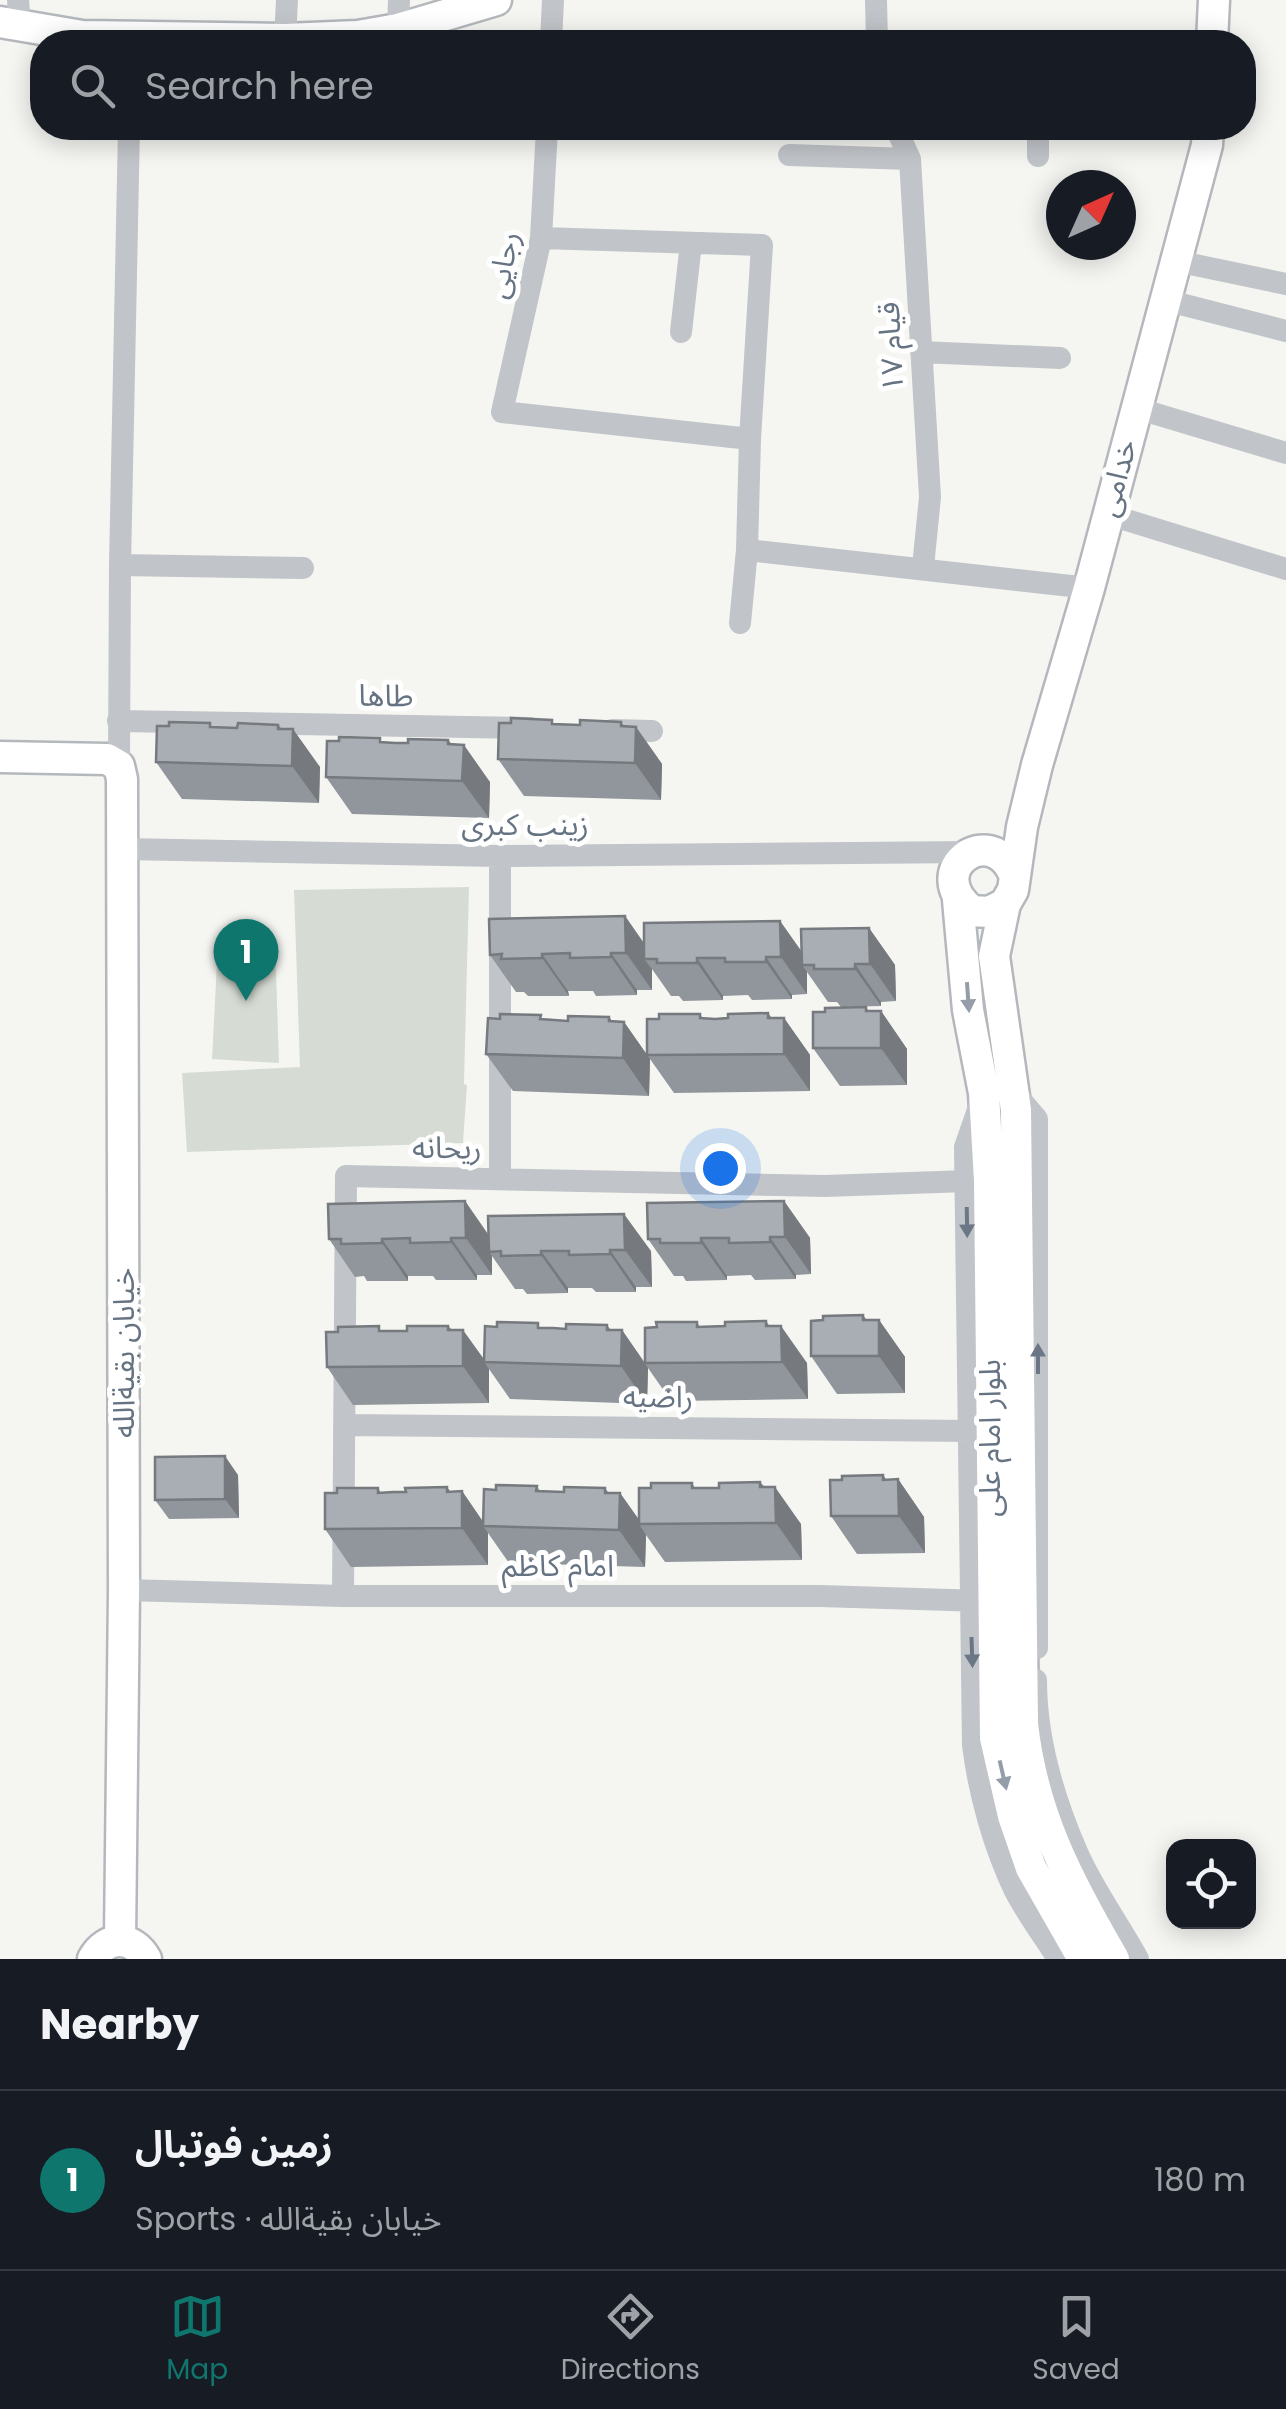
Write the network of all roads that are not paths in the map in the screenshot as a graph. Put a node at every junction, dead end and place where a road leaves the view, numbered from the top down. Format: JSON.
{"nodes":[{"id":1,"x":287,"y":0,"type":"edge"},
{"id":2,"x":496,"y":0,"type":"edge"},
{"id":3,"x":553,"y":0,"type":"edge"},
{"id":4,"x":876,"y":0,"type":"edge"},
{"id":5,"x":1214,"y":0,"type":"edge"},
{"id":6,"x":399,"y":14,"type":"edge"},
{"id":7,"x":13,"y":16,"type":"edge"},
{"id":8,"x":61,"y":30,"type":"edge"},
{"id":9,"x":285,"y":30,"type":"edge"},
{"id":10,"x":369,"y":30,"type":"edge"},
{"id":11,"x":552,"y":30,"type":"edge"},
{"id":12,"x":877,"y":30,"type":"edge"},
{"id":13,"x":1213,"y":30,"type":"edge"},
{"id":14,"x":129,"y":140,"type":"edge"},
{"id":15,"x":546,"y":140,"type":"edge"},
{"id":16,"x":902,"y":140,"type":"edge"},
{"id":17,"x":1038,"y":140,"type":"edge"},
{"id":18,"x":1207,"y":140,"type":"edge"},
{"id":19,"x":789,"y":155,"type":"dead end"},
{"id":20,"x":1038,"y":156,"type":"dead end"},
{"id":21,"x":910,"y":158,"type":"junction"},
{"id":22,"x":542,"y":238,"type":"junction"},
{"id":23,"x":690,"y":243,"type":"junction"},
{"id":24,"x":1176,"y":261,"type":"junction"},
{"id":25,"x":1286,"y":284,"type":"edge"},
{"id":26,"x":1165,"y":300,"type":"junction"},
{"id":27,"x":1286,"y":331,"type":"edge"},
{"id":28,"x":681,"y":332,"type":"dead end"},
{"id":29,"x":922,"y":352,"type":"junction"},
{"id":30,"x":1060,"y":358,"type":"dead end"},
{"id":31,"x":1136,"y":408,"type":"junction"},
{"id":32,"x":750,"y":438,"type":"junction"},
{"id":33,"x":1286,"y":453,"type":"edge"},
{"id":34,"x":1107,"y":514,"type":"junction"},
{"id":35,"x":747,"y":550,"type":"junction"},
{"id":36,"x":120,"y":565,"type":"junction"},
{"id":37,"x":923,"y":567,"type":"junction"},
{"id":38,"x":303,"y":568,"type":"dead end"},
{"id":39,"x":1286,"y":568,"type":"edge"},
{"id":40,"x":1089,"y":588,"type":"junction"},
{"id":41,"x":740,"y":623,"type":"dead end"},
{"id":42,"x":118,"y":721,"type":"junction"},
{"id":43,"x":553,"y":729,"type":"edge"},
{"id":44,"x":593,"y":730,"type":"edge"},
{"id":45,"x":652,"y":731,"type":"dead end"},
{"id":46,"x":0,"y":757,"type":"edge"},
{"id":47,"x":118,"y":766,"type":"junction"},
{"id":48,"x":1022,"y":827,"type":"junction"},
{"id":49,"x":124,"y":849,"type":"junction"},
{"id":50,"x":977,"y":851,"type":"junction"},
{"id":51,"x":927,"y":854,"type":"junction"},
{"id":52,"x":500,"y":856,"type":"junction"},
{"id":53,"x":1014,"y":874,"type":"junction"},
{"id":54,"x":956,"y":896,"type":"junction"},
{"id":55,"x":1005,"y":904,"type":"junction"},
{"id":56,"x":999,"y":1092,"type":"junction"},
{"id":57,"x":500,"y":1179,"type":"junction"},
{"id":58,"x":966,"y":1181,"type":"junction"},
{"id":59,"x":344,"y":1424,"type":"junction"},
{"id":60,"x":971,"y":1431,"type":"junction"},
{"id":61,"x":124,"y":1590,"type":"junction"},
{"id":62,"x":343,"y":1596,"type":"junction"},
{"id":63,"x":1005,"y":1596,"type":"junction"},
{"id":64,"x":120,"y":1940,"type":"junction"},
{"id":65,"x":1098,"y":1957,"type":"edge"},
{"id":66,"x":93,"y":1959,"type":"edge"},
{"id":67,"x":146,"y":1959,"type":"edge"},
{"id":68,"x":1058,"y":1959,"type":"edge"},
{"id":69,"x":1138,"y":1959,"type":"edge"}],
"edges":[{"from":1,"to":9,"type":"street"},
{"from":2,"to":6,"type":"street"},
{"from":3,"to":11,"type":"street"},
{"from":4,"to":12,"type":"street"},
{"from":5,"to":13,"type":"street"},
{"from":6,"to":10,"type":"street"},
{"from":7,"to":8,"type":"street"},
{"from":14,"to":36,"type":"street"},
{"from":15,"to":22,"type":"street","name":"رجایی"},
{"from":16,"to":21,"type":"street","name":"قیام ۱۷"},
{"from":17,"to":20,"type":"street"},
{"from":18,"to":24,"type":"street","name":"خدامی"},
{"from":19,"to":21,"type":"street"},
{"from":21,"to":29,"type":"street","name":"قیام ۱۷"},
{"from":22,"to":23,"type":"street"},
{"from":22,"to":32,"type":"street","name":"رجایی"},
{"from":23,"to":28,"type":"street"},
{"from":23,"to":32,"type":"street"},
{"from":24,"to":25,"type":"street"},
{"from":24,"to":26,"type":"street","name":"خدامی"},
{"from":26,"to":27,"type":"street"},
{"from":26,"to":31,"type":"street","name":"خدامی"},
{"from":29,"to":30,"type":"street"},
{"from":29,"to":37,"type":"street","name":"قیام ۱۷"},
{"from":31,"to":33,"type":"street"},
{"from":31,"to":34,"type":"street","name":"خدامی"},
{"from":32,"to":35,"type":"street"},
{"from":34,"to":39,"type":"street"},
{"from":34,"to":40,"type":"street","name":"خدامی"},
{"from":35,"to":37,"type":"street"},
{"from":35,"to":41,"type":"street"},
{"from":36,"to":38,"type":"street"},
{"from":36,"to":42,"type":"street"},
{"from":37,"to":40,"type":"street"},
{"from":40,"to":48,"type":"street","name":"خدامی"},
{"from":42,"to":43,"type":"street","name":"طاها"},
{"from":42,"to":47,"type":"street"},
{"from":44,"to":45,"type":"street"},
{"from":46,"to":47,"type":"street"},
{"from":47,"to":49,"type":"street","name":"خیابان بقیةالله"},
{"from":48,"to":50,"type":"street"},
{"from":48,"to":53,"type":"street","name":"خدامی"},
{"from":49,"to":52,"type":"street","name":"زینب کبری"},
{"from":49,"to":61,"type":"street","name":"خیابان بقیةالله"},
{"from":50,"to":51,"type":"street","name":"زینب کبری"},
{"from":50,"to":53,"type":"street"},
{"from":50,"to":54,"type":"street"},
{"from":51,"to":52,"type":"street","name":"زینب کبری"},
{"from":51,"to":54,"type":"street"},
{"from":52,"to":57,"type":"street"},
{"from":53,"to":55,"type":"street"},
{"from":54,"to":55,"type":"street"},
{"from":54,"to":56,"type":"street","name":"بلوار امام علی","one_way":true},
{"from":55,"to":56,"type":"street","name":"بلوار امام علی"},
{"from":56,"to":58,"type":"street"},
{"from":56,"to":63,"type":"street","name":"بلوار امام علی"},
{"from":57,"to":58,"type":"street","name":"ریحانه"},
{"from":57,"to":59,"type":"street","name":"ریحانه"},
{"from":58,"to":60,"type":"street","one_way":true},
{"from":59,"to":60,"type":"street","name":"راضیه"},
{"from":59,"to":62,"type":"street","name":"ریحانه"},
{"from":60,"to":63,"type":"street"},
{"from":61,"to":62,"type":"street","name":"امام کاظم"},
{"from":61,"to":64,"type":"street","name":"خیابان بقیةالله"},
{"from":62,"to":63,"type":"street","name":"امام کاظم"},
{"from":63,"to":65,"type":"street","name":"بلوار امام علی"},
{"from":63,"to":68,"type":"street","one_way":true},
{"from":63,"to":69,"type":"street"},
{"from":64,"to":66,"type":"street"},
{"from":64,"to":67,"type":"street"}]}
